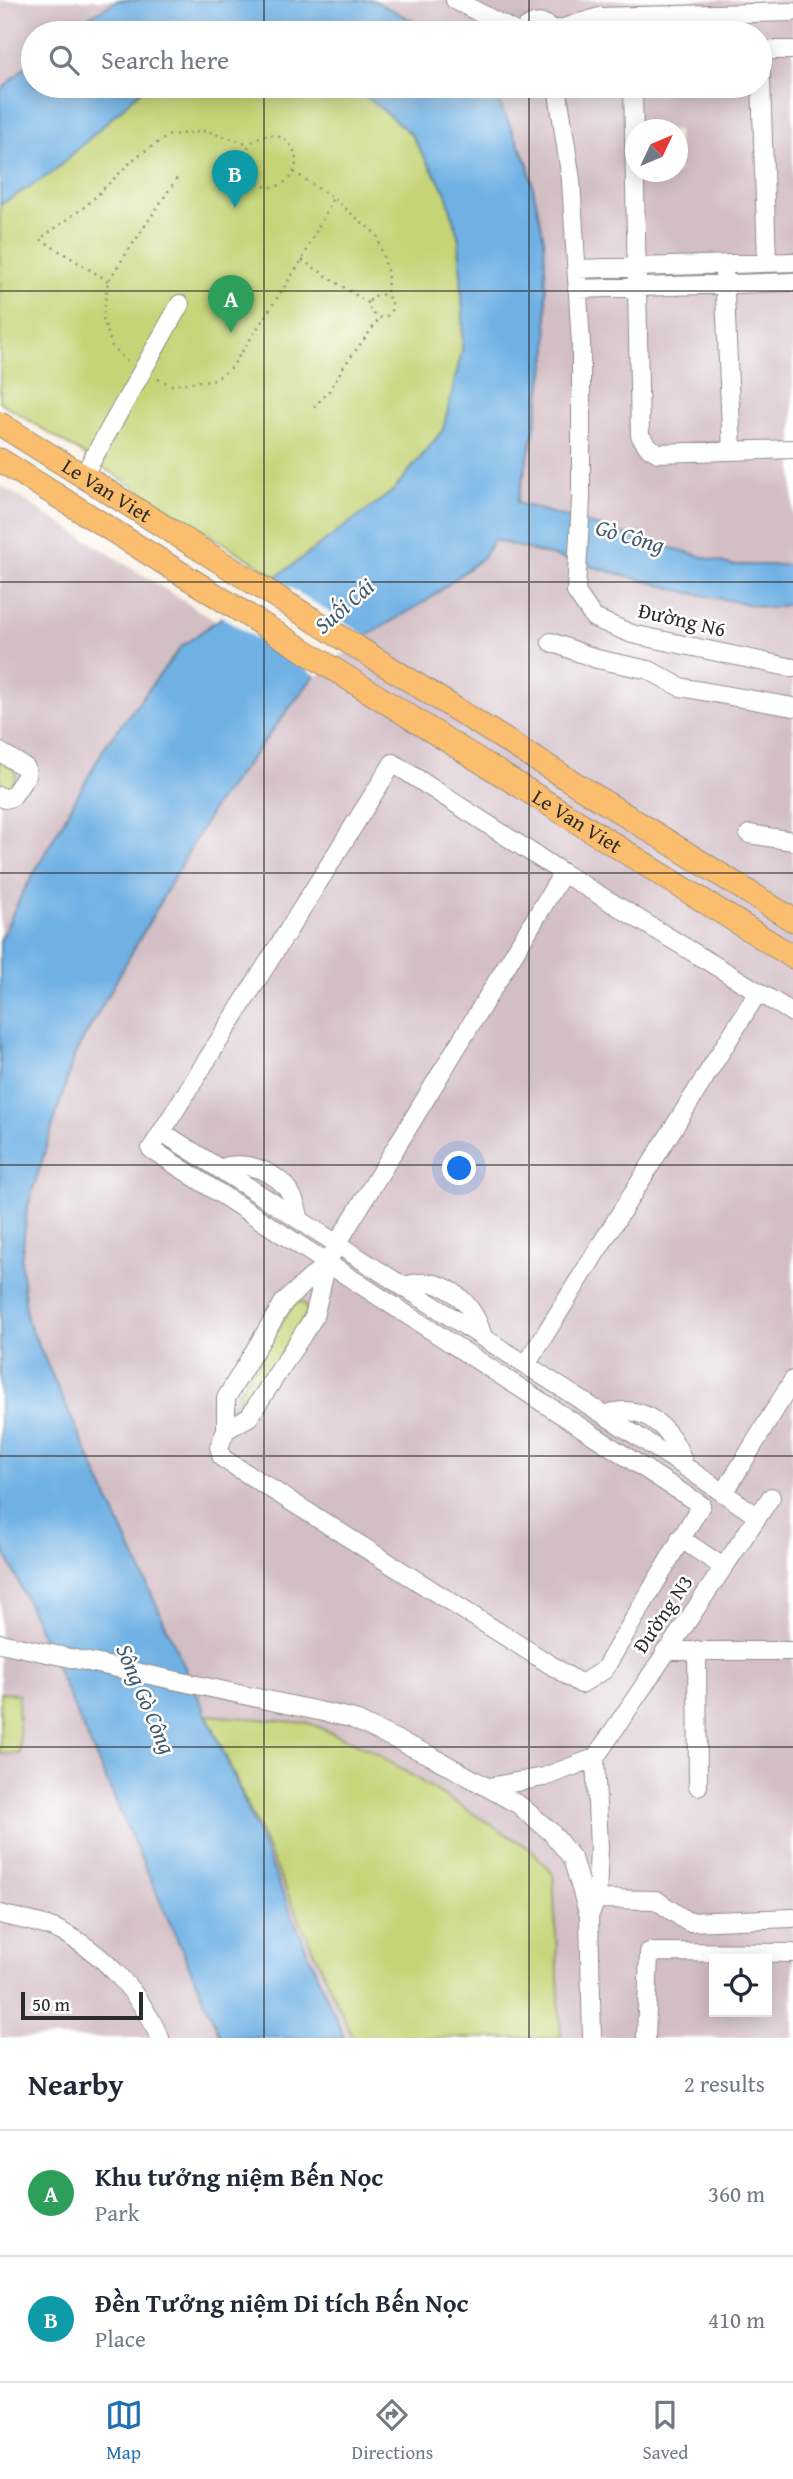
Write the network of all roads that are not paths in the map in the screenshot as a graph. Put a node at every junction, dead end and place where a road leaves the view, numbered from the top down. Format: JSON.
{"nodes":[{"id":1,"x":455,"y":0,"type":"edge"},
{"id":2,"x":793,"y":12,"type":"edge"},
{"id":3,"x":496,"y":21,"type":"edge"},
{"id":4,"x":588,"y":21,"type":"edge"},
{"id":5,"x":772,"y":50,"type":"edge"},
{"id":6,"x":793,"y":50,"type":"edge"},
{"id":7,"x":559,"y":98,"type":"edge"},
{"id":8,"x":633,"y":98,"type":"edge"},
{"id":9,"x":762,"y":98,"type":"edge"},
{"id":10,"x":767,"y":262,"type":"junction"},
{"id":11,"x":793,"y":262,"type":"edge"},
{"id":12,"x":723,"y":264,"type":"junction"},
{"id":13,"x":636,"y":267,"type":"junction"},
{"id":14,"x":576,"y":269,"type":"junction"},
{"id":15,"x":793,"y":282,"type":"edge"},
{"id":16,"x":725,"y":285,"type":"junction"},
{"id":17,"x":637,"y":287,"type":"junction"},
{"id":18,"x":577,"y":289,"type":"junction"},
{"id":19,"x":180,"y":304,"type":"dead end"},
{"id":20,"x":0,"y":424,"type":"edge"},
{"id":21,"x":793,"y":449,"type":"edge"},
{"id":22,"x":732,"y":451,"type":"junction"},
{"id":23,"x":0,"y":460,"type":"edge"},
{"id":24,"x":83,"y":476,"type":"junction"},
{"id":25,"x":66,"y":502,"type":"junction"},
{"id":26,"x":551,"y":642,"type":"dead end"},
{"id":27,"x":793,"y":668,"type":"edge"},
{"id":28,"x":793,"y":707,"type":"edge"},
{"id":29,"x":0,"y":752,"type":"edge"},
{"id":30,"x":0,"y":796,"type":"edge"},
{"id":31,"x":749,"y":834,"type":"dead end"},
{"id":32,"x":793,"y":841,"type":"edge"},
{"id":33,"x":563,"y":873,"type":"junction"},
{"id":34,"x":793,"y":920,"type":"edge"},
{"id":35,"x":793,"y":957,"type":"edge"},
{"id":36,"x":758,"y":992,"type":"junction"},
{"id":37,"x":793,"y":1013,"type":"edge"},
{"id":38,"x":162,"y":1132,"type":"junction"},
{"id":39,"x":337,"y":1244,"type":"junction"},
{"id":40,"x":327,"y":1263,"type":"junction"},
{"id":41,"x":526,"y":1365,"type":"junction"},
{"id":42,"x":793,"y":1380,"type":"edge"},
{"id":43,"x":226,"y":1398,"type":"junction"},
{"id":44,"x":249,"y":1417,"type":"junction"},
{"id":45,"x":226,"y":1430,"type":"junction"},
{"id":46,"x":724,"y":1493,"type":"junction"},
{"id":47,"x":771,"y":1497,"type":"dead end"},
{"id":48,"x":757,"y":1516,"type":"junction"},
{"id":49,"x":680,"y":1538,"type":"junction"},
{"id":50,"x":723,"y":1567,"type":"junction"},
{"id":51,"x":0,"y":1643,"type":"edge"},
{"id":52,"x":665,"y":1650,"type":"junction"},
{"id":53,"x":697,"y":1650,"type":"junction"},
{"id":54,"x":793,"y":1651,"type":"edge"},
{"id":55,"x":595,"y":1758,"type":"junction"},
{"id":56,"x":698,"y":1786,"type":"dead end"},
{"id":57,"x":489,"y":1787,"type":"junction"},
{"id":58,"x":597,"y":1899,"type":"junction"},
{"id":59,"x":0,"y":1914,"type":"edge"},
{"id":60,"x":589,"y":1916,"type":"junction"},
{"id":61,"x":793,"y":1918,"type":"edge"},
{"id":62,"x":793,"y":1953,"type":"edge"},
{"id":63,"x":160,"y":2038,"type":"edge"},
{"id":64,"x":593,"y":2038,"type":"edge"},
{"id":65,"x":646,"y":2038,"type":"edge"}],
"edges":[{"from":1,"to":3,"type":"street"},
{"from":2,"to":4,"type":"street"},
{"from":5,"to":6,"type":"street"},
{"from":7,"to":14,"type":"street"},
{"from":8,"to":13,"type":"street"},
{"from":9,"to":10,"type":"street"},
{"from":10,"to":11,"type":"street"},
{"from":10,"to":12,"type":"street"},
{"from":12,"to":13,"type":"street"},
{"from":12,"to":16,"type":"street"},
{"from":13,"to":14,"type":"street"},
{"from":13,"to":17,"type":"street"},
{"from":14,"to":18,"type":"street"},
{"from":15,"to":16,"type":"street"},
{"from":16,"to":17,"type":"street"},
{"from":16,"to":22,"type":"street"},
{"from":17,"to":18,"type":"street"},
{"from":17,"to":22,"type":"street"},
{"from":18,"to":27,"type":"street","name":"Đường N6"},
{"from":19,"to":24,"type":"street"},
{"from":20,"to":24,"type":"main road","name":"Le Van Viet"},
{"from":21,"to":22,"type":"street"},
{"from":23,"to":25,"type":"main road","name":"Le Van Viet"},
{"from":24,"to":25,"type":"main road"},
{"from":24,"to":34,"type":"main road","name":"Le Van Viet"},
{"from":25,"to":35,"type":"main road","name":"Le Van Viet"},
{"from":26,"to":28,"type":"street"},
{"from":29,"to":30,"type":"street"},
{"from":31,"to":32,"type":"street"},
{"from":33,"to":36,"type":"street"},
{"from":33,"to":38,"type":"street"},
{"from":33,"to":39,"type":"street"},
{"from":36,"to":37,"type":"street"},
{"from":36,"to":41,"type":"street"},
{"from":38,"to":39,"type":"street"},
{"from":38,"to":40,"type":"street"},
{"from":39,"to":40,"type":"street"},
{"from":39,"to":41,"type":"street"},
{"from":40,"to":43,"type":"street"},
{"from":40,"to":44,"type":"street"},
{"from":40,"to":49,"type":"street"},
{"from":41,"to":46,"type":"street"},
{"from":42,"to":46,"type":"street"},
{"from":43,"to":44,"type":"street"},
{"from":43,"to":45,"type":"street"},
{"from":44,"to":45,"type":"street"},
{"from":45,"to":49,"type":"street"},
{"from":46,"to":48,"type":"street"},
{"from":47,"to":48,"type":"street","name":"Đường N3"},
{"from":48,"to":50,"type":"street","name":"Đường N3"},
{"from":49,"to":50,"type":"street"},
{"from":50,"to":52,"type":"street","name":"Đường N3"},
{"from":51,"to":57,"type":"street"},
{"from":52,"to":53,"type":"street"},
{"from":52,"to":55,"type":"street","name":"Đường N3"},
{"from":53,"to":54,"type":"street"},
{"from":53,"to":56,"type":"street"},
{"from":55,"to":57,"type":"street"},
{"from":55,"to":58,"type":"street"},
{"from":57,"to":60,"type":"street"},
{"from":58,"to":60,"type":"street"},
{"from":58,"to":61,"type":"street"},
{"from":59,"to":63,"type":"street"},
{"from":60,"to":64,"type":"street"},
{"from":62,"to":65,"type":"street"}]}
